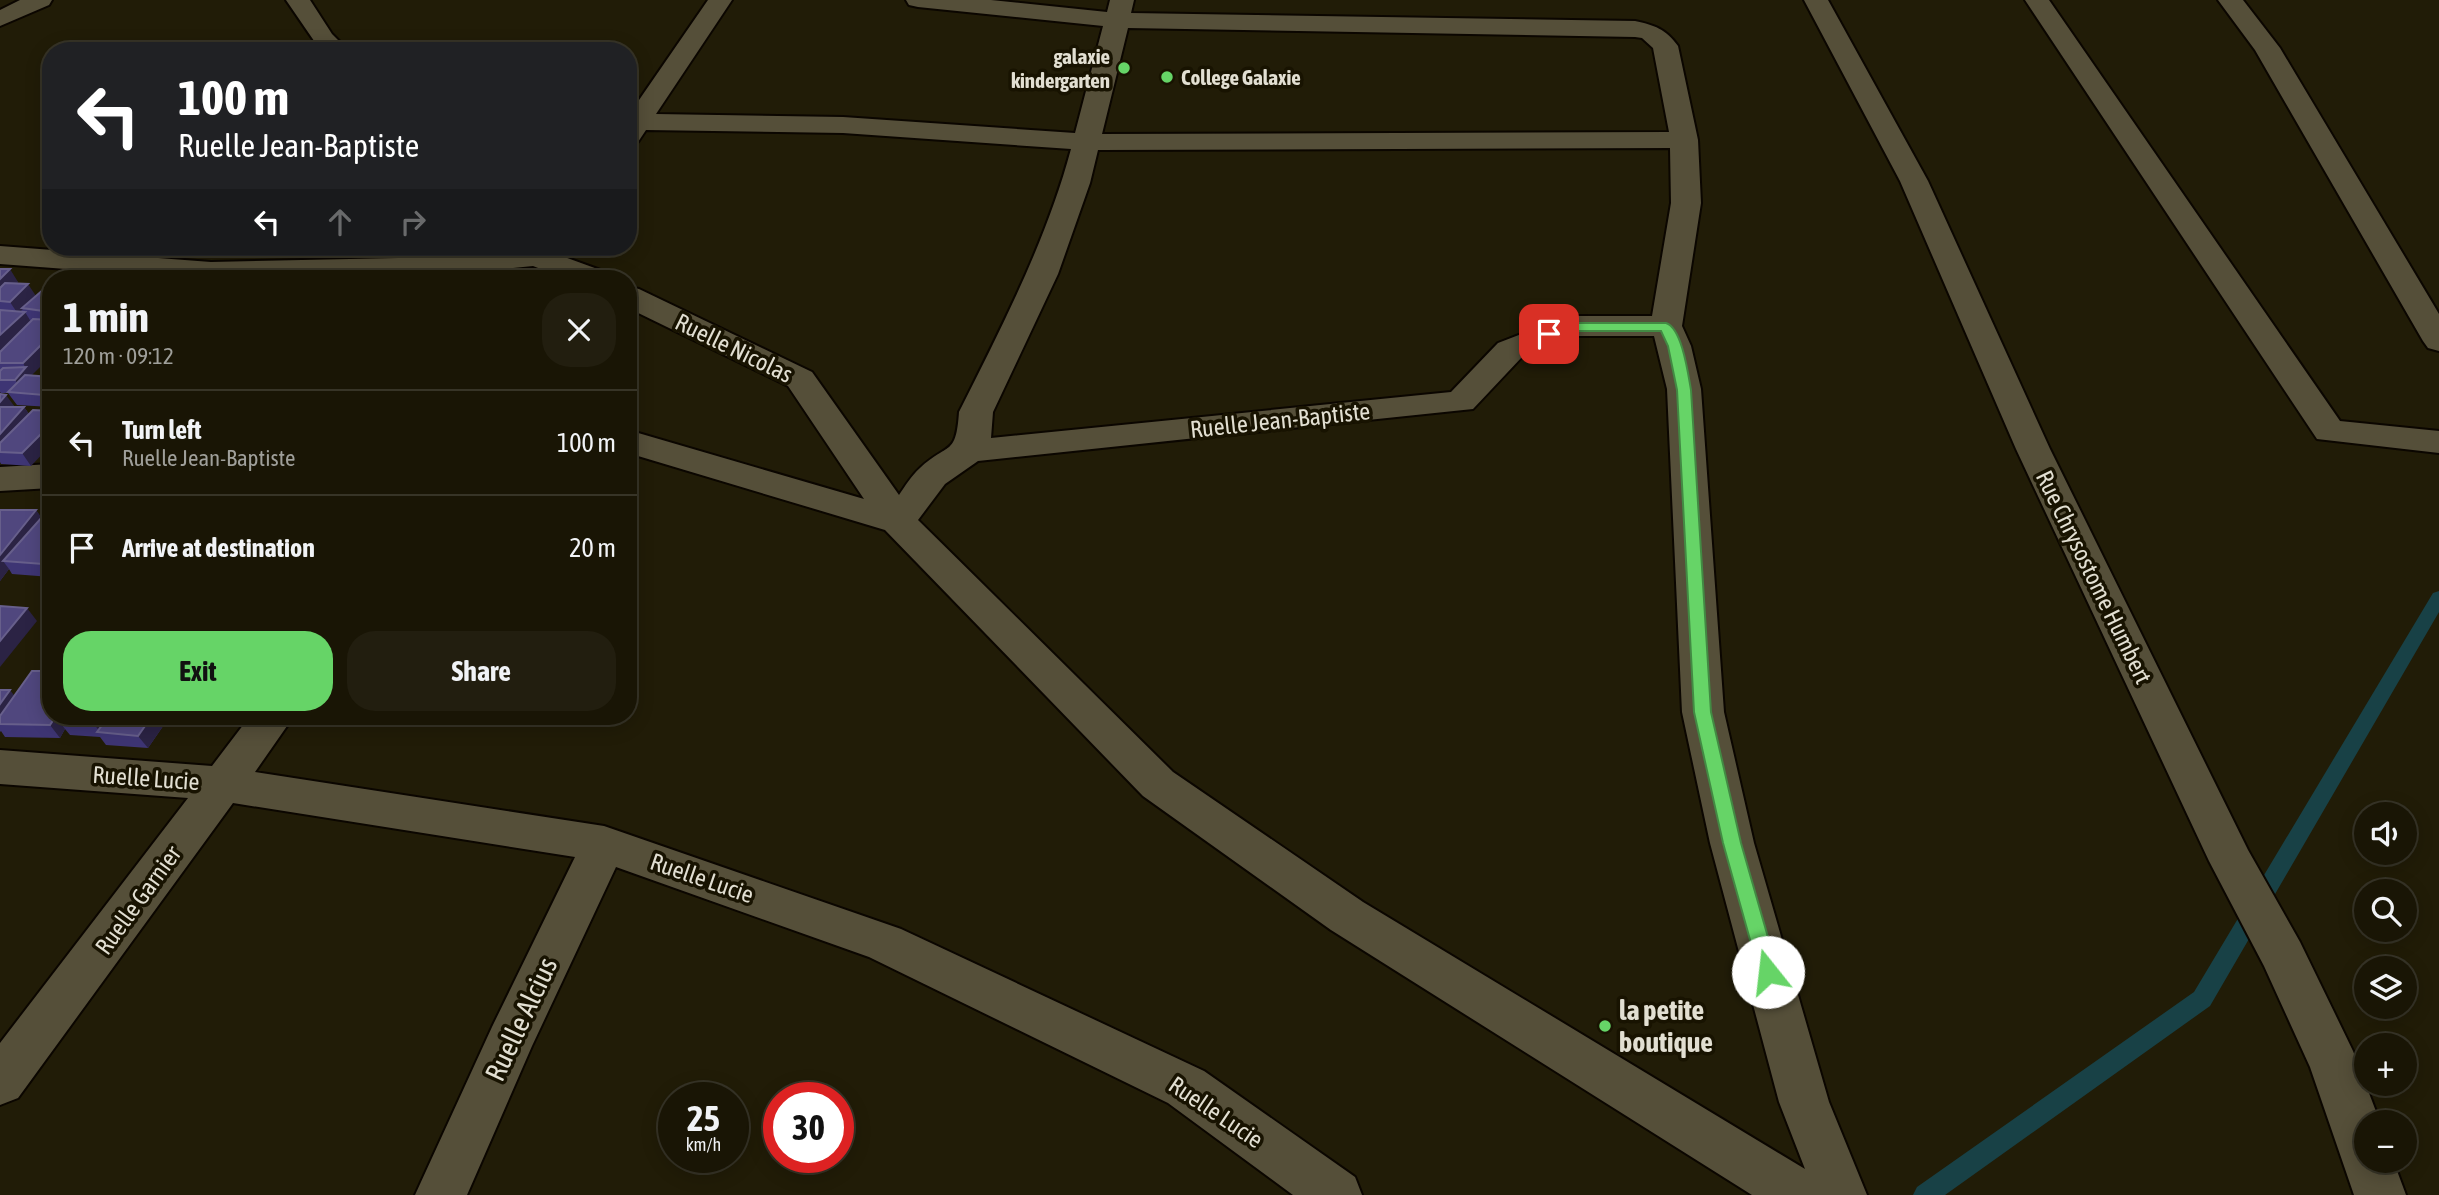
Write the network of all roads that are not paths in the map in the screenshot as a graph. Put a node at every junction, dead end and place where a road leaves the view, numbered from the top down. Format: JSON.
{"nodes":[{"id":1,"x":40,"y":0,"type":"edge"},
{"id":2,"x":298,"y":0,"type":"edge"},
{"id":3,"x":720,"y":0,"type":"edge"},
{"id":4,"x":918,"y":0,"type":"edge"},
{"id":5,"x":1816,"y":0,"type":"edge"},
{"id":6,"x":2037,"y":0,"type":"edge"},
{"id":7,"x":2230,"y":0,"type":"edge"},
{"id":8,"x":1119,"y":10,"type":"edge"},
{"id":9,"x":0,"y":19,"type":"edge"},
{"id":10,"x":326,"y":42,"type":"edge"},
{"id":11,"x":637,"y":123,"type":"edge"},
{"id":12,"x":637,"y":129,"type":"edge"},
{"id":13,"x":1684,"y":140,"type":"junction"},
{"id":14,"x":1086,"y":142,"type":"junction"},
{"id":15,"x":0,"y":255,"type":"edge"},
{"id":16,"x":529,"y":257,"type":"edge"},
{"id":17,"x":198,"y":270,"type":"edge"},
{"id":18,"x":258,"y":270,"type":"edge"},
{"id":19,"x":574,"y":270,"type":"edge"},
{"id":20,"x":637,"y":300,"type":"edge"},
{"id":21,"x":1666,"y":327,"type":"junction"},
{"id":22,"x":2439,"y":341,"type":"edge"},
{"id":23,"x":2439,"y":442,"type":"edge"},
{"id":24,"x":637,"y":444,"type":"edge"},
{"id":25,"x":969,"y":451,"type":"junction"},
{"id":26,"x":42,"y":476,"type":"edge"},
{"id":27,"x":0,"y":478,"type":"edge"},
{"id":28,"x":898,"y":521,"type":"junction"},
{"id":29,"x":266,"y":725,"type":"edge"},
{"id":30,"x":0,"y":767,"type":"edge"},
{"id":31,"x":221,"y":784,"type":"junction"},
{"id":32,"x":604,"y":844,"type":"junction"},
{"id":33,"x":0,"y":1082,"type":"edge"},
{"id":34,"x":2354,"y":1121,"type":"edge"},
{"id":35,"x":2372,"y":1173,"type":"edge"},
{"id":36,"x":441,"y":1195,"type":"edge"},
{"id":37,"x":1336,"y":1195,"type":"edge"},
{"id":38,"x":1799,"y":1195,"type":"edge"},
{"id":39,"x":1841,"y":1195,"type":"edge"},
{"id":40,"x":2379,"y":1195,"type":"edge"}],
"edges":[{"from":1,"to":9,"type":"street"},
{"from":2,"to":10,"type":"street"},
{"from":3,"to":11,"type":"street"},
{"from":4,"to":8,"type":"street"},
{"from":5,"to":34,"type":"street","name":"Rue Chrysostome Humbert"},
{"from":6,"to":23,"type":"street"},
{"from":7,"to":22,"type":"street"},
{"from":8,"to":13,"type":"street"},
{"from":8,"to":14,"type":"street"},
{"from":12,"to":14,"type":"street"},
{"from":13,"to":14,"type":"street"},
{"from":13,"to":21,"type":"street"},
{"from":14,"to":25,"type":"street"},
{"from":15,"to":17,"type":"street"},
{"from":16,"to":18,"type":"street"},
{"from":16,"to":19,"type":"street"},
{"from":20,"to":28,"type":"street","name":"Ruelle Nicolas"},
{"from":21,"to":25,"type":"street","name":"Ruelle Jean-Baptiste"},
{"from":21,"to":39,"type":"street"},
{"from":24,"to":28,"type":"street"},
{"from":25,"to":28,"type":"street","name":"Ruelle Jean-Baptiste"},
{"from":26,"to":27,"type":"street"},
{"from":28,"to":38,"type":"street","name":"Ruelle Nicolas"},
{"from":29,"to":31,"type":"street","name":"Ruelle Garnier"},
{"from":30,"to":31,"type":"street","name":"Ruelle Lucie"},
{"from":31,"to":32,"type":"street","name":"Ruelle Lucie"},
{"from":31,"to":33,"type":"street","name":"Ruelle Garnier"},
{"from":32,"to":36,"type":"street","name":"Ruelle Alcius"},
{"from":32,"to":37,"type":"street","name":"Ruelle Lucie"},
{"from":35,"to":40,"type":"street","name":"Rue Chrysostome Humbert"}]}
